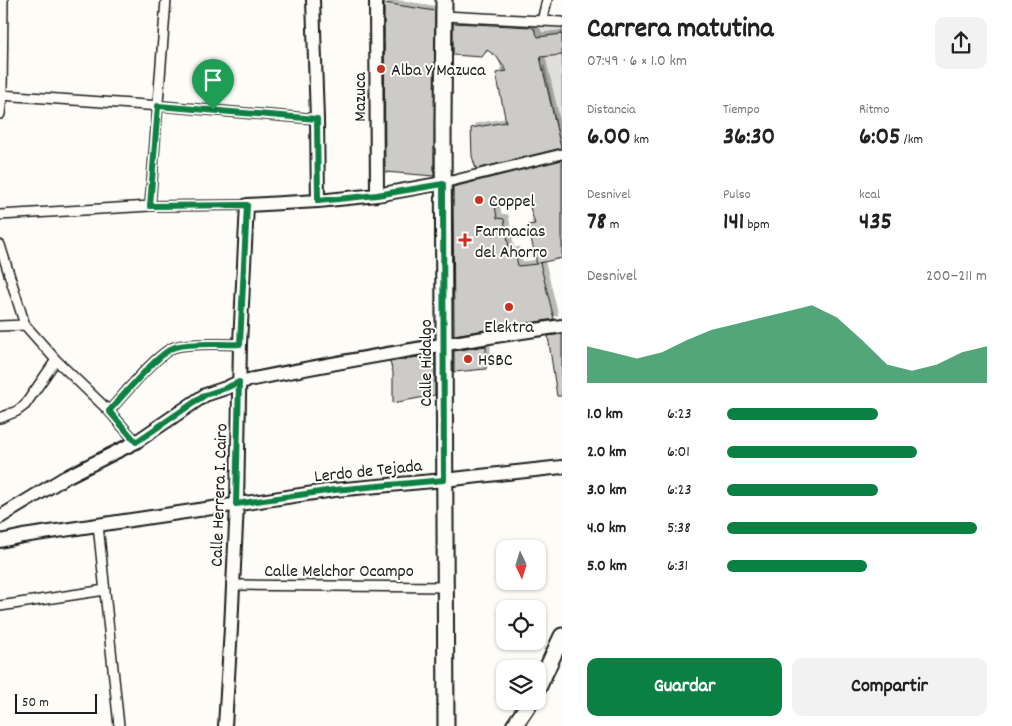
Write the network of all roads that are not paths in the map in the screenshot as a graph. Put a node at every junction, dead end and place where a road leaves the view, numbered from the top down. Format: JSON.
{"nodes":[{"id":1,"x":3,"y":0,"type":"edge"},
{"id":2,"x":166,"y":0,"type":"edge"},
{"id":3,"x":313,"y":0,"type":"edge"},
{"id":4,"x":376,"y":0,"type":"edge"},
{"id":5,"x":444,"y":0,"type":"edge"},
{"id":6,"x":548,"y":0,"type":"edge"},
{"id":7,"x":444,"y":16,"type":"junction"},
{"id":8,"x":542,"y":21,"type":"junction"},
{"id":9,"x":562,"y":22,"type":"edge"},
{"id":10,"x":1,"y":95,"type":"edge"},
{"id":11,"x":158,"y":106,"type":"junction"},
{"id":12,"x":0,"y":114,"type":"edge"},
{"id":13,"x":317,"y":119,"type":"junction"},
{"id":14,"x":562,"y":154,"type":"edge"},
{"id":15,"x":443,"y":184,"type":"junction"},
{"id":16,"x":377,"y":195,"type":"junction"},
{"id":17,"x":318,"y":201,"type":"junction"},
{"id":18,"x":247,"y":205,"type":"junction"},
{"id":19,"x":150,"y":206,"type":"junction"},
{"id":20,"x":0,"y":215,"type":"edge"},
{"id":21,"x":0,"y":244,"type":"edge"},
{"id":22,"x":25,"y":325,"type":"junction"},
{"id":23,"x":0,"y":326,"type":"edge"},
{"id":24,"x":562,"y":326,"type":"edge"},
{"id":25,"x":240,"y":344,"type":"junction"},
{"id":26,"x":444,"y":344,"type":"junction"},
{"id":27,"x":56,"y":360,"type":"junction"},
{"id":28,"x":239,"y":382,"type":"junction"},
{"id":29,"x":109,"y":411,"type":"junction"},
{"id":30,"x":0,"y":418,"type":"edge"},
{"id":31,"x":136,"y":442,"type":"junction"},
{"id":32,"x":562,"y":467,"type":"edge"},
{"id":33,"x":444,"y":480,"type":"junction"},
{"id":34,"x":236,"y":504,"type":"junction"},
{"id":35,"x":0,"y":517,"type":"edge"},
{"id":36,"x":98,"y":525,"type":"junction"},
{"id":37,"x":0,"y":541,"type":"edge"},
{"id":38,"x":233,"y":585,"type":"junction"},
{"id":39,"x":445,"y":586,"type":"junction"},
{"id":40,"x":105,"y":590,"type":"junction"},
{"id":41,"x":0,"y":606,"type":"edge"},
{"id":42,"x":562,"y":636,"type":"edge"},
{"id":43,"x":546,"y":671,"type":"edge"},
{"id":44,"x":525,"y":710,"type":"edge"},
{"id":45,"x":119,"y":726,"type":"edge"},
{"id":46,"x":225,"y":726,"type":"edge"},
{"id":47,"x":446,"y":726,"type":"edge"},
{"id":48,"x":514,"y":726,"type":"edge"}],
"edges":[{"from":1,"to":10,"type":"street"},
{"from":2,"to":11,"type":"street"},
{"from":3,"to":13,"type":"street"},
{"from":4,"to":16,"type":"street","name":"Mazuca"},
{"from":5,"to":7,"type":"main road","name":"Calle Hidalgo"},
{"from":6,"to":8,"type":"street"},
{"from":7,"to":8,"type":"street"},
{"from":7,"to":15,"type":"main road","name":"Calle Hidalgo"},
{"from":8,"to":9,"type":"street"},
{"from":10,"to":11,"type":"street"},
{"from":10,"to":12,"type":"street"},
{"from":11,"to":13,"type":"street"},
{"from":11,"to":19,"type":"street"},
{"from":13,"to":17,"type":"street"},
{"from":14,"to":15,"type":"street"},
{"from":15,"to":16,"type":"street"},
{"from":15,"to":26,"type":"main road","name":"Calle Hidalgo"},
{"from":16,"to":17,"type":"street"},
{"from":17,"to":18,"type":"street"},
{"from":18,"to":19,"type":"street"},
{"from":18,"to":25,"type":"street","name":"Calle Herrera I. Cairo"},
{"from":19,"to":20,"type":"street"},
{"from":21,"to":22,"type":"street"},
{"from":22,"to":23,"type":"street"},
{"from":22,"to":27,"type":"street"},
{"from":24,"to":26,"type":"street"},
{"from":25,"to":28,"type":"street","name":"Calle Herrera I. Cairo"},
{"from":25,"to":29,"type":"street"},
{"from":26,"to":28,"type":"street"},
{"from":26,"to":33,"type":"main road","name":"Calle Hidalgo"},
{"from":27,"to":29,"type":"street"},
{"from":27,"to":30,"type":"street"},
{"from":28,"to":31,"type":"street"},
{"from":28,"to":34,"type":"street","name":"Calle Herrera I. Cairo"},
{"from":29,"to":31,"type":"street"},
{"from":31,"to":35,"type":"street"},
{"from":32,"to":33,"type":"street","name":"Lerdo de Tejada"},
{"from":33,"to":34,"type":"street","name":"Lerdo de Tejada"},
{"from":33,"to":39,"type":"main road","name":"Calle Hidalgo"},
{"from":34,"to":36,"type":"street","name":"Lerdo de Tejada"},
{"from":34,"to":38,"type":"street","name":"Calle Herrera I. Cairo"},
{"from":36,"to":37,"type":"street","name":"Lerdo de Tejada"},
{"from":36,"to":40,"type":"street"},
{"from":38,"to":39,"type":"street","name":"Calle Melchor Ocampo"},
{"from":38,"to":46,"type":"street","name":"Calle Herrera I. Cairo"},
{"from":39,"to":47,"type":"main road","name":"Calle Hidalgo"},
{"from":40,"to":41,"type":"street"},
{"from":40,"to":45,"type":"street"},
{"from":42,"to":43,"type":"main road"},
{"from":44,"to":48,"type":"main road"}]}
